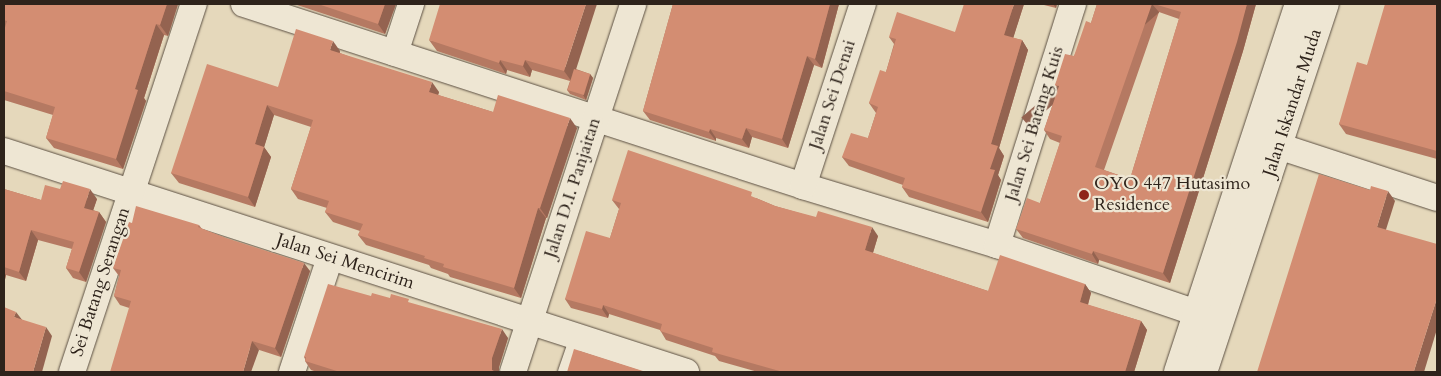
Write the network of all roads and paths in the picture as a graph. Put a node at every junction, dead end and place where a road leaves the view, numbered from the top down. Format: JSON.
{"nodes":[{"id":1,"x":194,"y":4,"type":"edge"},
{"id":2,"x":244,"y":4,"type":"edge"},
{"id":3,"x":411,"y":4,"type":"edge"},
{"id":4,"x":633,"y":4,"type":"edge"},
{"id":5,"x":863,"y":4,"type":"edge"},
{"id":6,"x":1073,"y":4,"type":"edge"},
{"id":7,"x":1299,"y":4,"type":"edge"},
{"id":8,"x":1325,"y":4,"type":"edge"},
{"id":9,"x":395,"y":53,"type":"junction"},
{"id":10,"x":596,"y":119,"type":"junction"},
{"id":11,"x":1278,"y":146,"type":"junction"},
{"id":12,"x":4,"y":151,"type":"edge"},
{"id":13,"x":803,"y":186,"type":"junction"},
{"id":14,"x":131,"y":192,"type":"junction"},
{"id":15,"x":1437,"y":198,"type":"edge"},
{"id":16,"x":997,"y":245,"type":"junction"},
{"id":17,"x":330,"y":258,"type":"junction"},
{"id":18,"x":1209,"y":317,"type":"junction"},
{"id":19,"x":530,"y":322,"type":"junction"},
{"id":20,"x":577,"y":337,"type":"junction"},
{"id":21,"x":72,"y":372,"type":"edge"},
{"id":22,"x":292,"y":372,"type":"edge"},
{"id":23,"x":513,"y":372,"type":"edge"},
{"id":24,"x":565,"y":372,"type":"edge"},
{"id":25,"x":686,"y":372,"type":"edge"},
{"id":26,"x":1178,"y":372,"type":"edge"},
{"id":27,"x":1204,"y":372,"type":"edge"}],
"edges":[{"from":1,"to":14,"type":"street","name":"Sei Batang Serangan"},
{"from":2,"to":9,"type":"street"},
{"from":3,"to":9,"type":"street"},
{"from":4,"to":10,"type":"street","name":"Jalan D.I. Panjaitan"},
{"from":5,"to":13,"type":"street","name":"Jalan Sei Denai"},
{"from":6,"to":16,"type":"street","name":"Jalan Sei Batang Kuis"},
{"from":7,"to":18,"type":"main road","name":"Jalan Iskandar Muda"},
{"from":8,"to":11,"type":"main road","name":"Jalan Iskandar Muda"},
{"from":9,"to":10,"type":"street"},
{"from":10,"to":13,"type":"street"},
{"from":10,"to":19,"type":"street","name":"Jalan D.I. Panjaitan"},
{"from":11,"to":15,"type":"street"},
{"from":11,"to":18,"type":"main road","name":"Jalan Iskandar Muda"},
{"from":12,"to":14,"type":"street","name":"Jalan Sei Mencirim"},
{"from":13,"to":16,"type":"street"},
{"from":14,"to":17,"type":"street","name":"Jalan Sei Mencirim"},
{"from":14,"to":21,"type":"street","name":"Sei Batang Serangan"},
{"from":16,"to":18,"type":"street"},
{"from":17,"to":19,"type":"street","name":"Jalan Sei Mencirim"},
{"from":17,"to":22,"type":"street"},
{"from":18,"to":26,"type":"main road","name":"Jalan Iskandar Muda"},
{"from":18,"to":27,"type":"main road","name":"Jalan Iskandar Muda"},
{"from":19,"to":20,"type":"street","name":"Jalan Sei Mencirim"},
{"from":19,"to":23,"type":"street","name":"Jalan D.I. Panjaitan"},
{"from":20,"to":24,"type":"lane"},
{"from":20,"to":25,"type":"street","name":"Jalan Sei Mencirim"}]}
